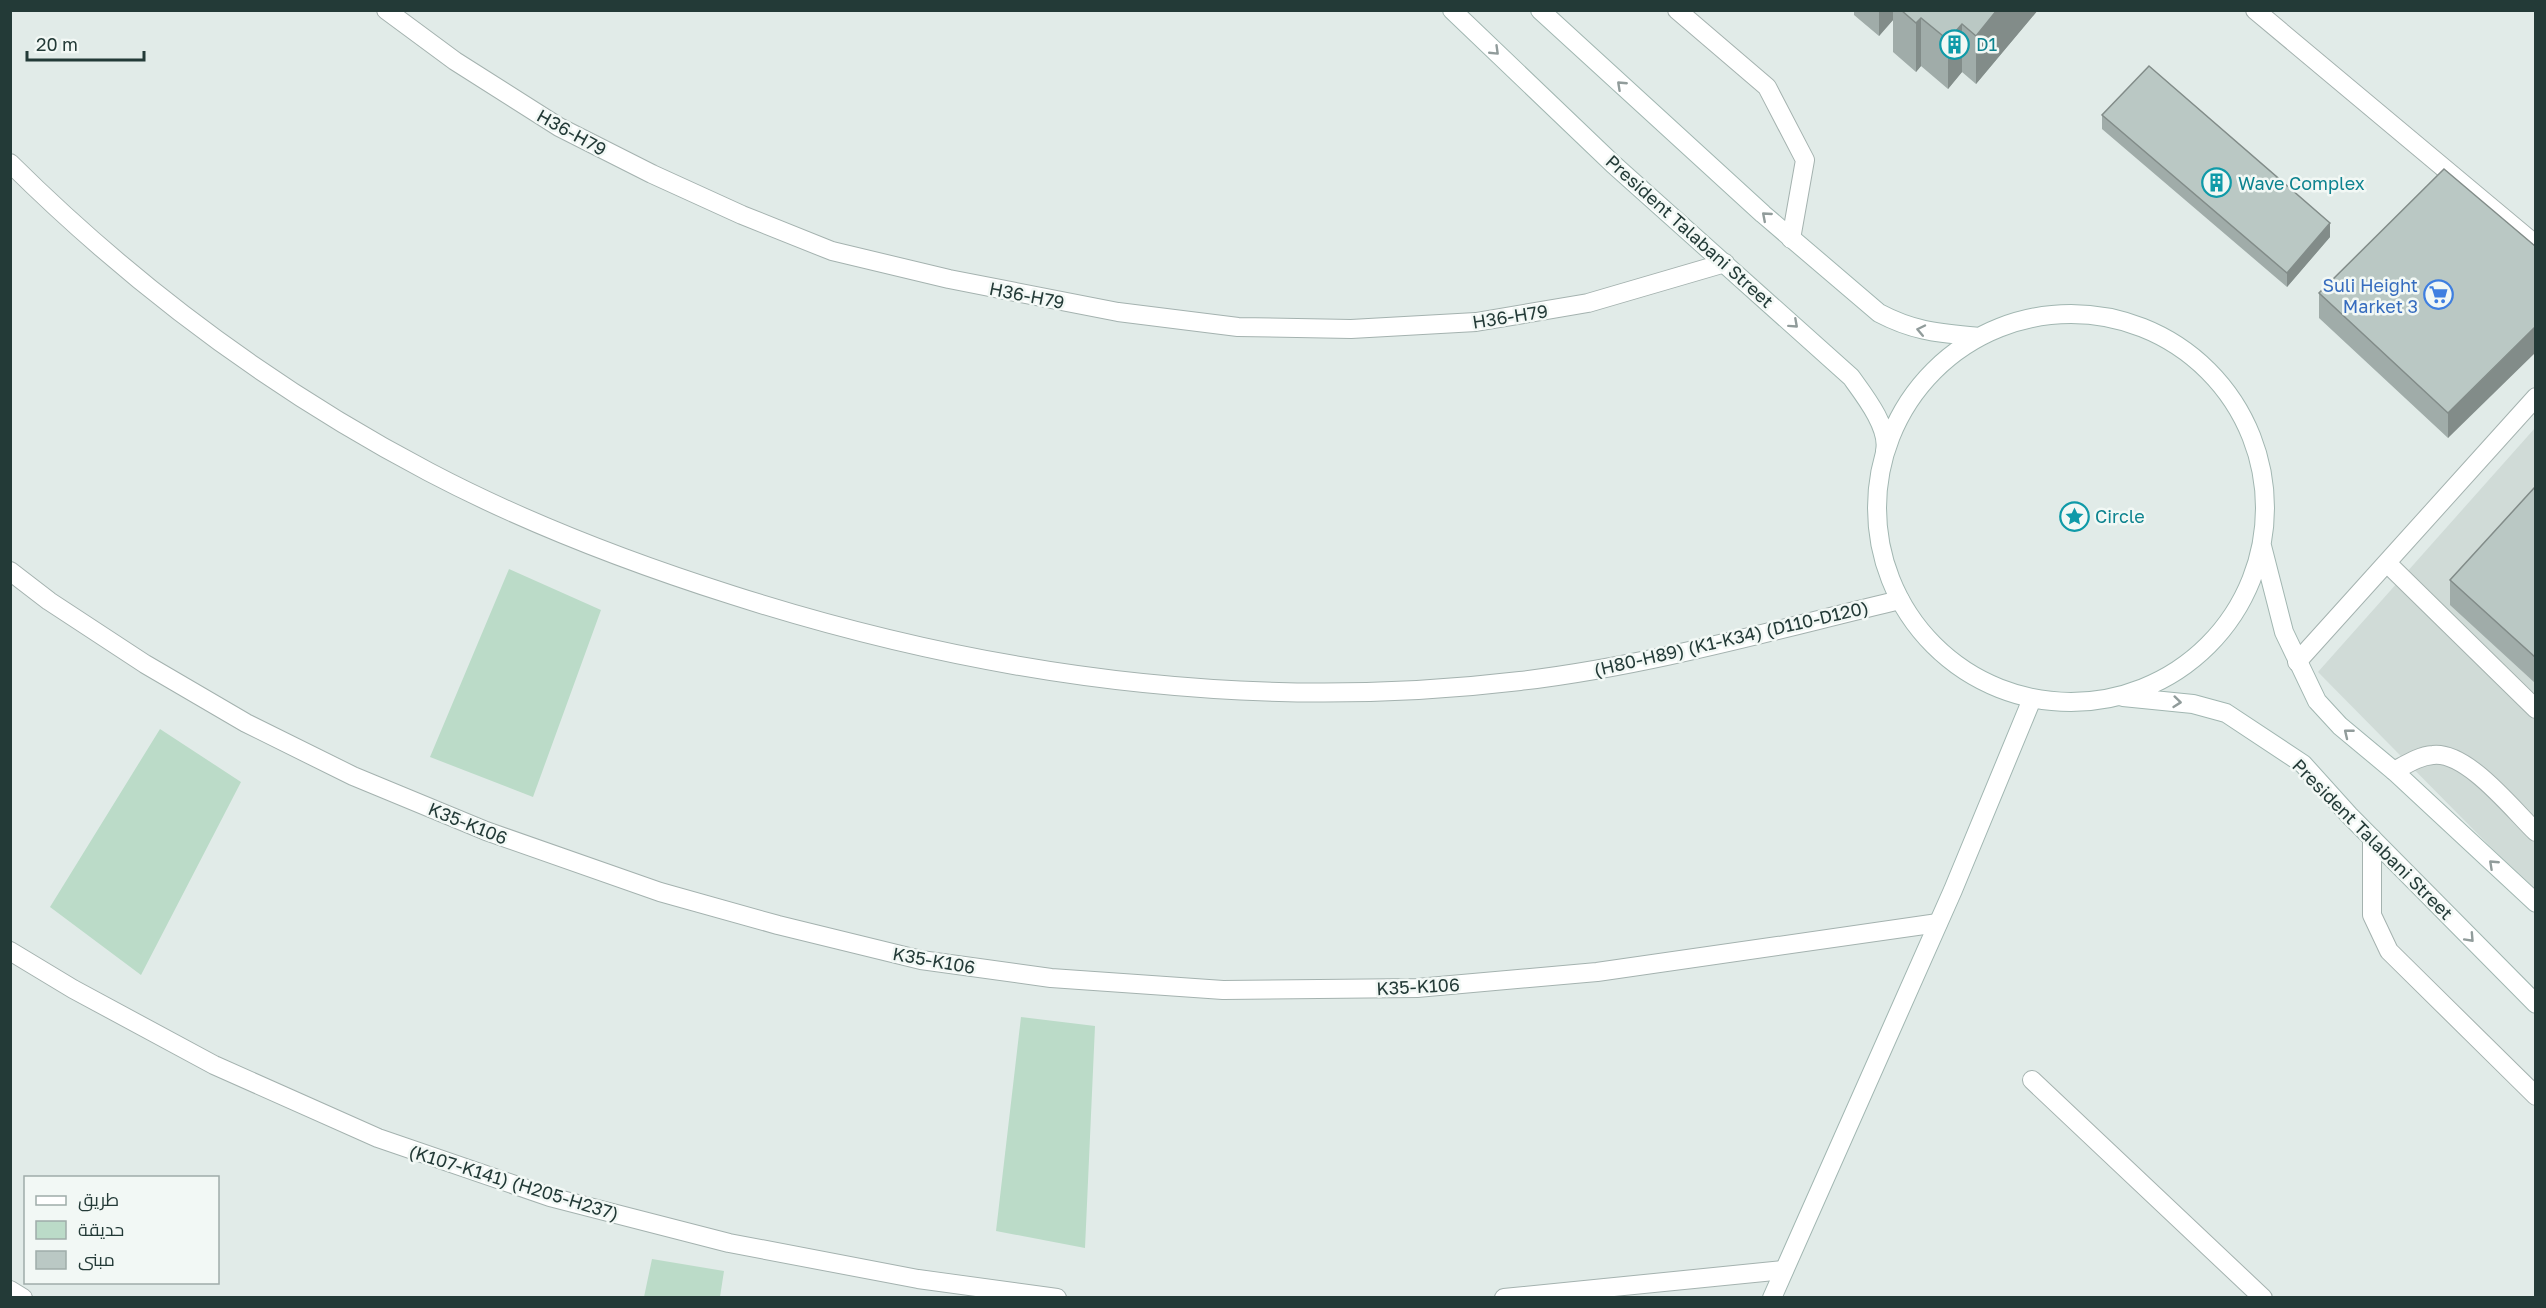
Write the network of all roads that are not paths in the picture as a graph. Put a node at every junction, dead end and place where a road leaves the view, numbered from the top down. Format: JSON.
{"nodes":[{"id":1,"x":386,"y":10,"type":"edge"},
{"id":2,"x":1452,"y":10,"type":"edge"},
{"id":3,"x":1540,"y":10,"type":"edge"},
{"id":4,"x":1677,"y":10,"type":"edge"},
{"id":5,"x":2255,"y":10,"type":"edge"},
{"id":6,"x":10,"y":163,"type":"edge"},
{"id":7,"x":1791,"y":239,"type":"junction"},
{"id":8,"x":2535,"y":245,"type":"edge"},
{"id":9,"x":1725,"y":263,"type":"junction"},
{"id":10,"x":1979,"y":337,"type":"junction"},
{"id":11,"x":2535,"y":397,"type":"edge"},
{"id":12,"x":1879,"y":474,"type":"junction"},
{"id":13,"x":2262,"y":546,"type":"junction"},
{"id":14,"x":2387,"y":563,"type":"junction"},
{"id":15,"x":10,"y":572,"type":"edge"},
{"id":16,"x":1900,"y":600,"type":"junction"},
{"id":17,"x":2297,"y":662,"type":"junction"},
{"id":18,"x":2119,"y":696,"type":"junction"},
{"id":19,"x":2032,"y":699,"type":"junction"},
{"id":20,"x":2535,"y":709,"type":"edge"},
{"id":21,"x":2394,"y":771,"type":"junction"},
{"id":22,"x":2535,"y":832,"type":"edge"},
{"id":23,"x":2372,"y":838,"type":"junction"},
{"id":24,"x":2535,"y":903,"type":"edge"},
{"id":25,"x":1938,"y":923,"type":"junction"},
{"id":26,"x":10,"y":951,"type":"edge"},
{"id":27,"x":2535,"y":1004,"type":"edge"},
{"id":28,"x":2032,"y":1080,"type":"dead end"},
{"id":29,"x":2535,"y":1096,"type":"edge"},
{"id":30,"x":1784,"y":1270,"type":"junction"},
{"id":31,"x":10,"y":1290,"type":"edge"},
{"id":32,"x":23,"y":1298,"type":"edge"},
{"id":33,"x":1057,"y":1298,"type":"edge"},
{"id":34,"x":1504,"y":1298,"type":"edge"},
{"id":35,"x":1772,"y":1298,"type":"edge"},
{"id":36,"x":2263,"y":1298,"type":"edge"}],
"edges":[{"from":1,"to":9,"type":"street","name":"H36-H79"},
{"from":2,"to":9,"type":"street","name":"President Talabani Street","one_way":true},
{"from":7,"to":3,"type":"street","one_way":true},
{"from":4,"to":7,"type":"street"},
{"from":5,"to":8,"type":"street"},
{"from":6,"to":16,"type":"street","name":"(H80-H89) (K1-K34) (D110-D120)"},
{"from":10,"to":7,"type":"street","one_way":true},
{"from":9,"to":12,"type":"street","name":"President Talabani Street","one_way":true},
{"from":10,"to":12,"type":"street"},
{"from":10,"to":13,"type":"street"},
{"from":11,"to":14,"type":"street"},
{"from":12,"to":16,"type":"street"},
{"from":13,"to":17,"type":"street"},
{"from":13,"to":18,"type":"street"},
{"from":14,"to":17,"type":"street"},
{"from":14,"to":20,"type":"street"},
{"from":15,"to":25,"type":"street","name":"K35-K106"},
{"from":16,"to":19,"type":"street"},
{"from":21,"to":17,"type":"street","one_way":true},
{"from":18,"to":19,"type":"street"},
{"from":18,"to":23,"type":"street","name":"President Talabani Street","one_way":true},
{"from":19,"to":25,"type":"street"},
{"from":21,"to":22,"type":"street"},
{"from":24,"to":21,"type":"street","one_way":true},
{"from":23,"to":27,"type":"street","name":"President Talabani Street","one_way":true},
{"from":23,"to":29,"type":"street"},
{"from":25,"to":30,"type":"street"},
{"from":26,"to":33,"type":"street","name":"(K107-K141) (H205-H237)"},
{"from":28,"to":36,"type":"street"},
{"from":30,"to":34,"type":"street"},
{"from":30,"to":35,"type":"street"},
{"from":31,"to":32,"type":"street"}]}
